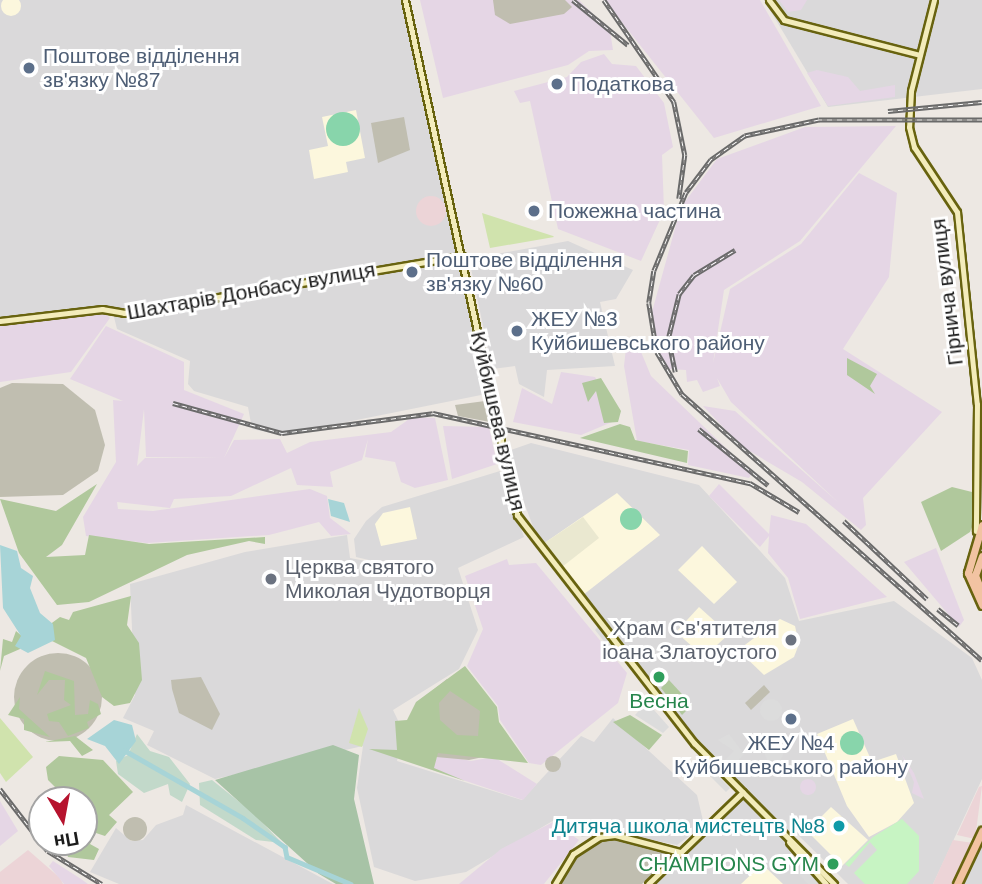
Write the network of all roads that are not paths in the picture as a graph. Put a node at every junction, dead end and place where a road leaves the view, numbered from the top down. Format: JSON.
{"nodes":[{"id":1,"x":405,"y":0,"type":"edge"},
{"id":2,"x":769,"y":0,"type":"edge"},
{"id":3,"x":934,"y":0,"type":"edge"},
{"id":4,"x":920,"y":55,"type":"junction"},
{"id":5,"x":462,"y":256,"type":"junction"},
{"id":6,"x":0,"y":321,"type":"edge"},
{"id":7,"x":978,"y":469,"type":"junction"},
{"id":8,"x":982,"y":482,"type":"edge"},
{"id":9,"x":979,"y":528,"type":"edge"},
{"id":10,"x":982,"y":556,"type":"edge"},
{"id":11,"x":982,"y":593,"type":"edge"},
{"id":12,"x":982,"y":605,"type":"edge"},
{"id":13,"x":743,"y":792,"type":"junction"},
{"id":14,"x":982,"y":831,"type":"edge"},
{"id":15,"x":796,"y":849,"type":"junction"},
{"id":16,"x":680,"y":852,"type":"junction"},
{"id":17,"x":555,"y":884,"type":"edge"},
{"id":18,"x":648,"y":884,"type":"edge"},
{"id":19,"x":826,"y":884,"type":"edge"},
{"id":20,"x":834,"y":884,"type":"edge"},
{"id":21,"x":957,"y":884,"type":"edge"}],
"edges":[{"from":1,"to":5,"type":"main road","name":"Куйбишева вулиця"},
{"from":2,"to":4,"type":"main road"},
{"from":3,"to":4,"type":"main road","name":"Гірнича вулиця"},
{"from":4,"to":7,"type":"main road","name":"Гірнича вулиця"},
{"from":5,"to":6,"type":"main road","name":"Шахтарів Донбасу вулиця"},
{"from":5,"to":13,"type":"main road","name":"Куйбишева вулиця"},
{"from":7,"to":8,"type":"main road","name":"Гірнича вулиця"},
{"from":7,"to":9,"type":"main road","name":"Гірнича вулиця"},
{"from":9,"to":12,"type":"main road","name":"Гірнича вулиця"},
{"from":10,"to":11,"type":"main road"},
{"from":13,"to":15,"type":"main road","name":"Куйбишева вулиця"},
{"from":13,"to":16,"type":"main road"},
{"from":14,"to":21,"type":"main road"},
{"from":15,"to":19,"type":"main road","name":"Куйбишева вулиця"},
{"from":15,"to":20,"type":"main road","name":"Куйбишева вулиця"},
{"from":16,"to":17,"type":"main road"},
{"from":16,"to":18,"type":"main road"}]}
